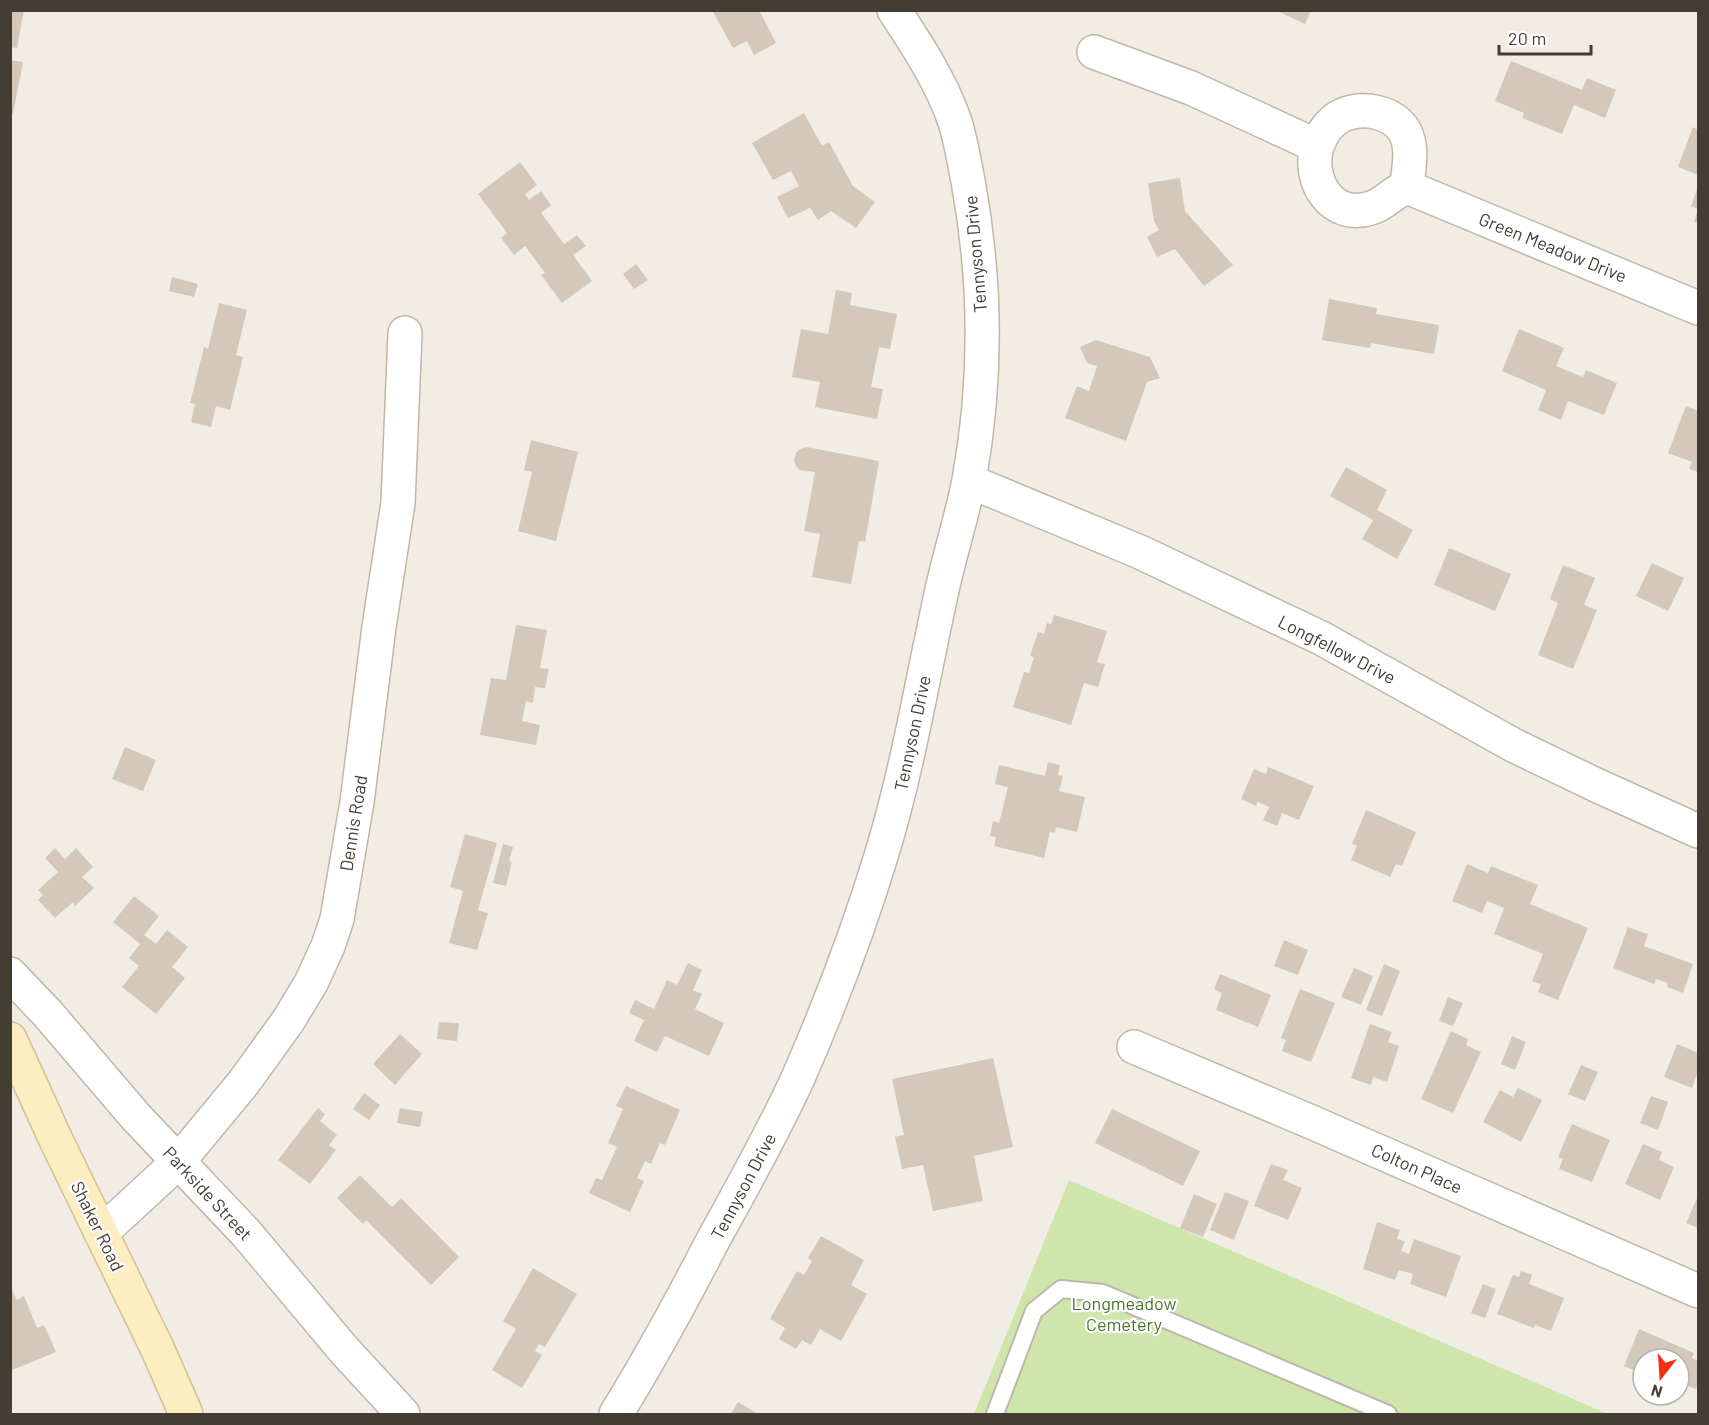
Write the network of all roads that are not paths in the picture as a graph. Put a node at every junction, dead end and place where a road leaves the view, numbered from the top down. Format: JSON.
{"nodes":[{"id":1,"x":894,"y":10,"type":"edge"},
{"id":2,"x":1094,"y":52,"type":"dead end"},
{"id":3,"x":1317,"y":146,"type":"junction"},
{"id":4,"x":1407,"y":187,"type":"junction"},
{"id":5,"x":1698,"y":308,"type":"edge"},
{"id":6,"x":405,"y":333,"type":"dead end"},
{"id":7,"x":969,"y":481,"type":"junction"},
{"id":8,"x":1698,"y":831,"type":"edge"},
{"id":9,"x":10,"y":974,"type":"edge"},
{"id":10,"x":10,"y":1039,"type":"edge"},
{"id":11,"x":1134,"y":1047,"type":"dead end"},
{"id":12,"x":178,"y":1162,"type":"junction"},
{"id":13,"x":101,"y":1233,"type":"junction"},
{"id":14,"x":1698,"y":1291,"type":"edge"},
{"id":15,"x":186,"y":1414,"type":"edge"},
{"id":16,"x":403,"y":1414,"type":"edge"},
{"id":17,"x":616,"y":1414,"type":"edge"},
{"id":18,"x":994,"y":1414,"type":"edge"},
{"id":19,"x":1388,"y":1414,"type":"edge"}],
"edges":[{"from":1,"to":7,"type":"street","name":"Tennyson Drive"},
{"from":2,"to":3,"type":"street"},
{"from":3,"to":4,"type":"street"},
{"from":3,"to":4,"type":"street"},
{"from":4,"to":5,"type":"street","name":"Green Meadow Drive"},
{"from":6,"to":12,"type":"street","name":"Dennis Road"},
{"from":7,"to":8,"type":"street","name":"Longfellow Drive"},
{"from":7,"to":17,"type":"street","name":"Tennyson Drive"},
{"from":9,"to":12,"type":"street","name":"Parkside Street"},
{"from":10,"to":13,"type":"main road","name":"Shaker Road"},
{"from":11,"to":14,"type":"street","name":"Colton Place"},
{"from":12,"to":13,"type":"street","name":"Dennis Road"},
{"from":12,"to":16,"type":"street","name":"Parkside Street"},
{"from":13,"to":15,"type":"main road","name":"Shaker Road"},
{"from":18,"to":19,"type":"lane"}]}
